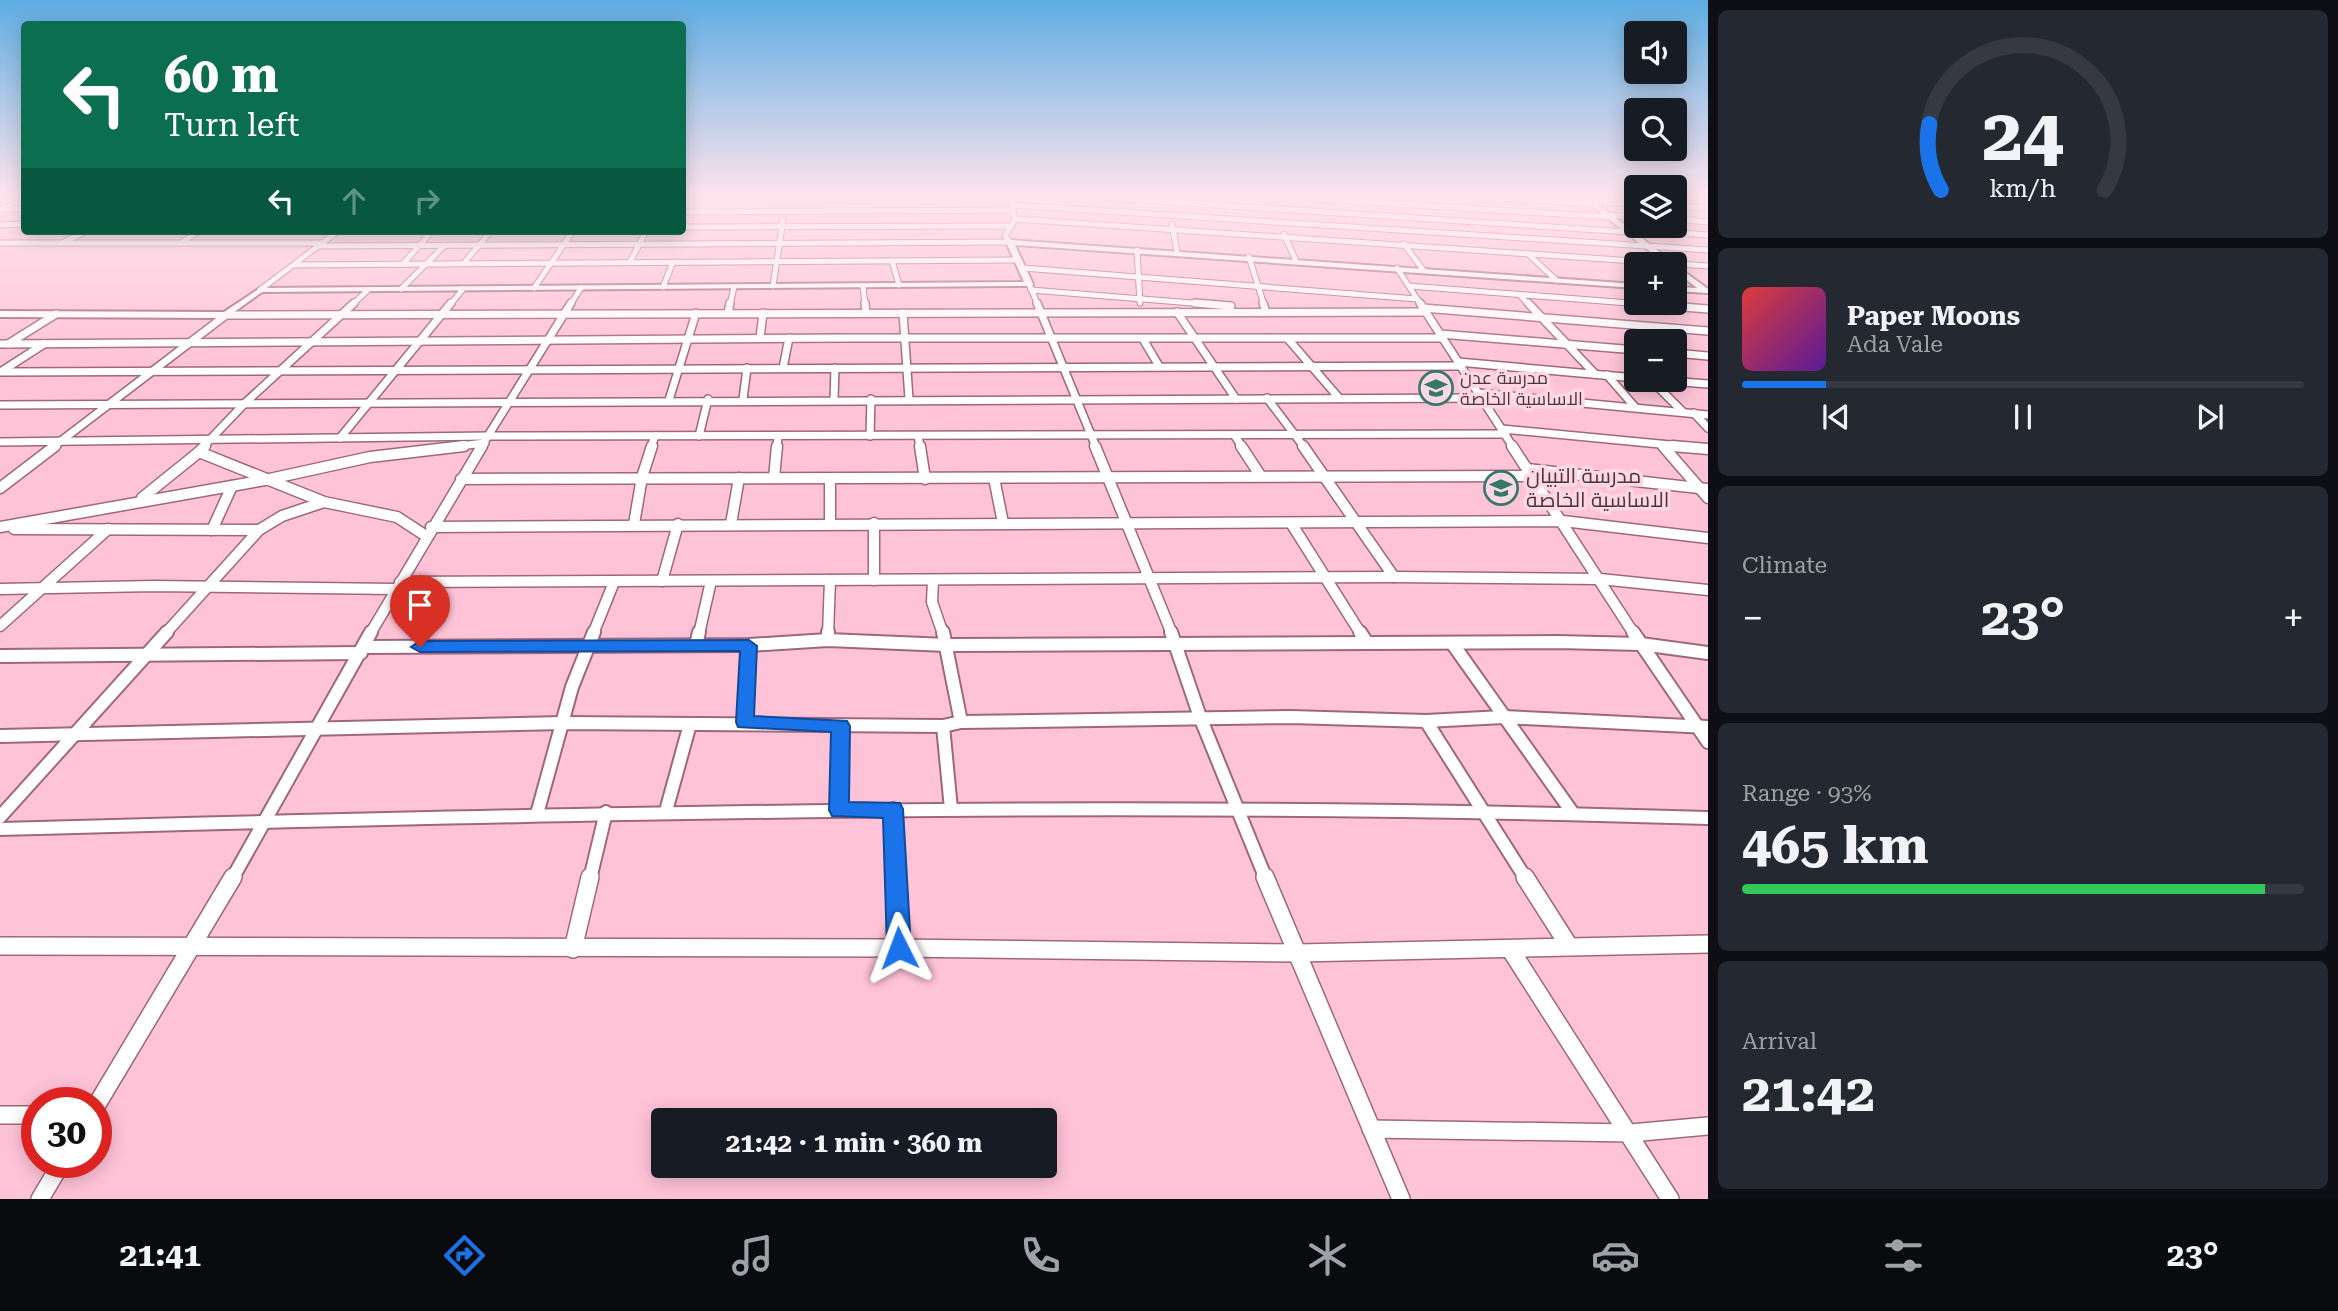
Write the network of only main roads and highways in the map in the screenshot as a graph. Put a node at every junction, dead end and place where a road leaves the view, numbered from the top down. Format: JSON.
{"nodes":[{"id":1,"x":1014,"y":251,"type":"edge"},
{"id":2,"x":1156,"y":251,"type":"edge"},
{"id":3,"x":1687,"y":276,"type":"edge"},
{"id":4,"x":1624,"y":285,"type":"edge"},
{"id":5,"x":1687,"y":290,"type":"edge"},
{"id":6,"x":1707,"y":291,"type":"edge"},
{"id":7,"x":0,"y":314,"type":"edge"}],
"edges":[{"from":1,"to":7,"type":"main road"},
{"from":2,"to":4,"type":"main road"},
{"from":3,"to":6,"type":"main road"},
{"from":5,"to":6,"type":"main road"}]}
